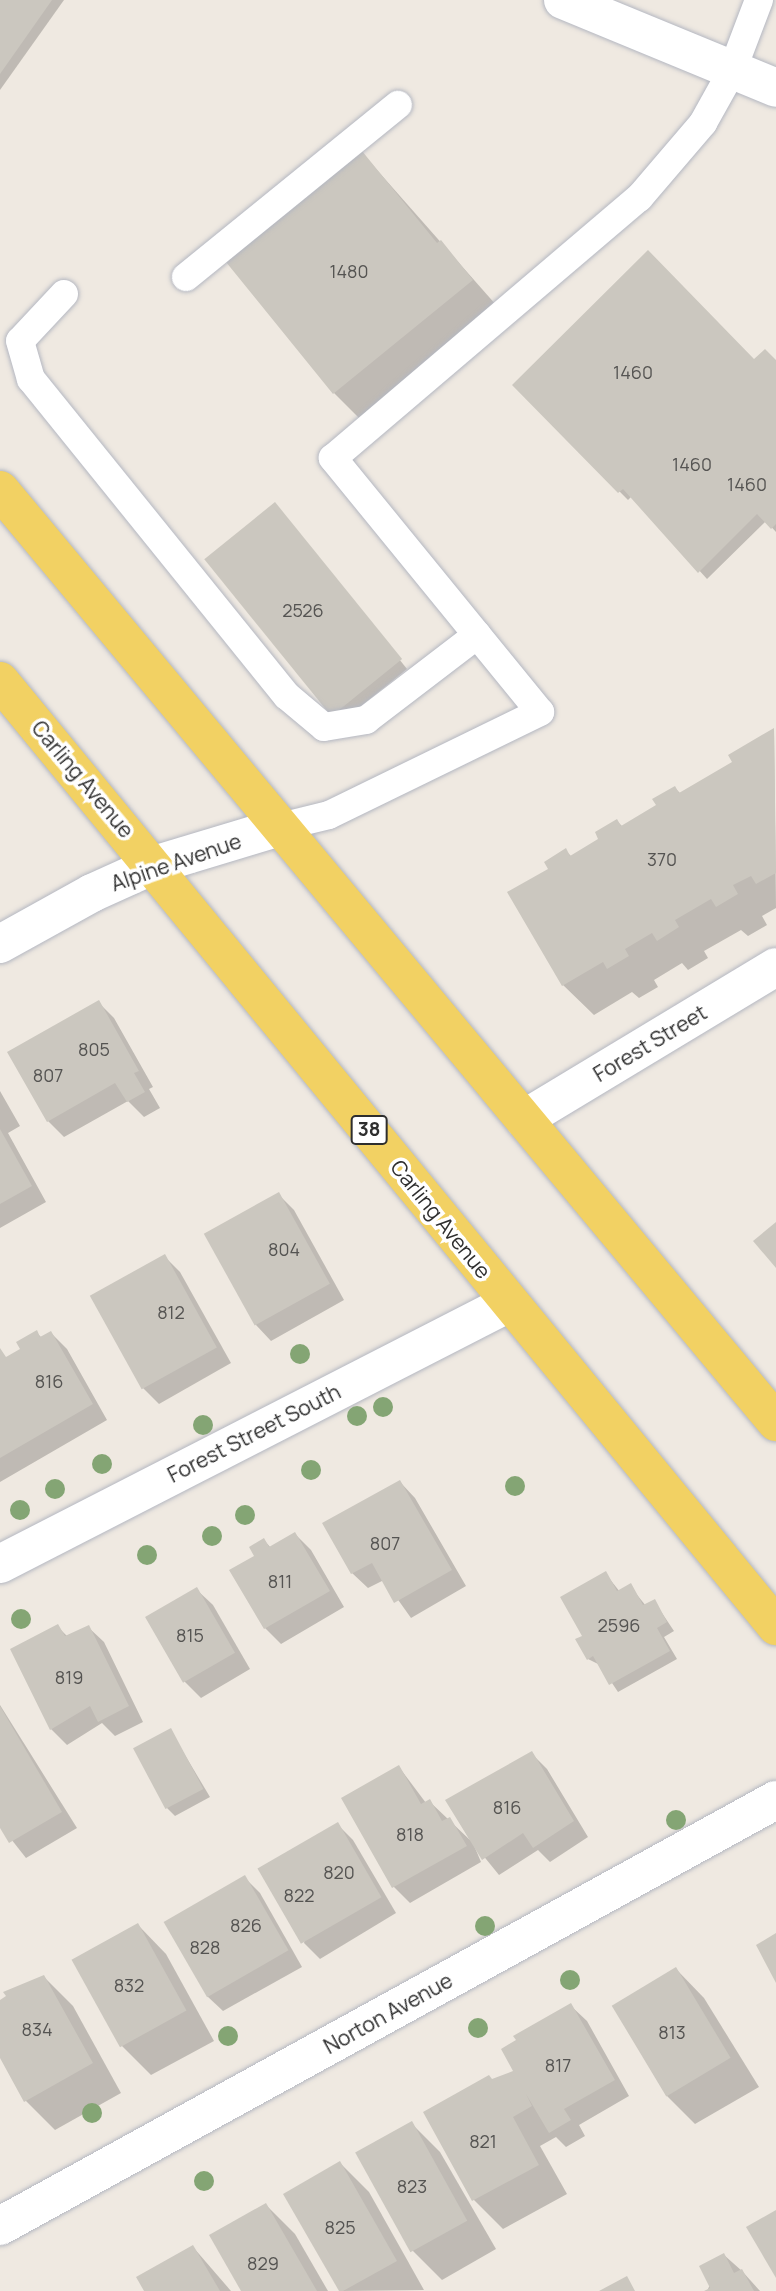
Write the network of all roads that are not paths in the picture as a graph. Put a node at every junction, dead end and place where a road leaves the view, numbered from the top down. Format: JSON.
{"nodes":[{"id":1,"x":563,"y":0,"type":"edge"},
{"id":2,"x":759,"y":0,"type":"edge"},
{"id":3,"x":732,"y":71,"type":"junction"},
{"id":4,"x":776,"y":88,"type":"edge"},
{"id":5,"x":398,"y":105,"type":"dead end"},
{"id":6,"x":186,"y":277,"type":"dead end"},
{"id":7,"x":64,"y":294,"type":"dead end"},
{"id":8,"x":0,"y":490,"type":"edge"},
{"id":9,"x":477,"y":635,"type":"junction"},
{"id":10,"x":0,"y":681,"type":"edge"},
{"id":11,"x":280,"y":827,"type":"junction"},
{"id":12,"x":154,"y":865,"type":"junction"},
{"id":13,"x":0,"y":944,"type":"edge"},
{"id":14,"x":776,"y":967,"type":"edge"},
{"id":15,"x":524,"y":1119,"type":"junction"},
{"id":16,"x":509,"y":1303,"type":"junction"},
{"id":17,"x":776,"y":1422,"type":"edge"},
{"id":18,"x":0,"y":1564,"type":"edge"},
{"id":19,"x":776,"y":1626,"type":"edge"},
{"id":20,"x":776,"y":1800,"type":"edge"},
{"id":21,"x":0,"y":2226,"type":"edge"}],
"edges":[{"from":1,"to":3,"type":"street"},
{"from":2,"to":3,"type":"lane"},
{"from":3,"to":4,"type":"street"},
{"from":3,"to":9,"type":"lane"},
{"from":5,"to":6,"type":"lane"},
{"from":7,"to":9,"type":"lane"},
{"from":8,"to":11,"type":"main road"},
{"from":9,"to":11,"type":"lane"},
{"from":10,"to":12,"type":"main road","name":"Carling Avenue","number":"38"},
{"from":11,"to":12,"type":"street","name":"Alpine Avenue"},
{"from":11,"to":15,"type":"main road"},
{"from":12,"to":13,"type":"street","name":"Alpine Avenue"},
{"from":12,"to":16,"type":"main road","name":"Carling Avenue","number":"38"},
{"from":14,"to":15,"type":"street","name":"Forest Street"},
{"from":15,"to":17,"type":"main road"},
{"from":16,"to":18,"type":"street","name":"Forest Street South"},
{"from":16,"to":19,"type":"main road","name":"Carling Avenue","number":"38"},
{"from":20,"to":21,"type":"street","name":"Norton Avenue"}]}
